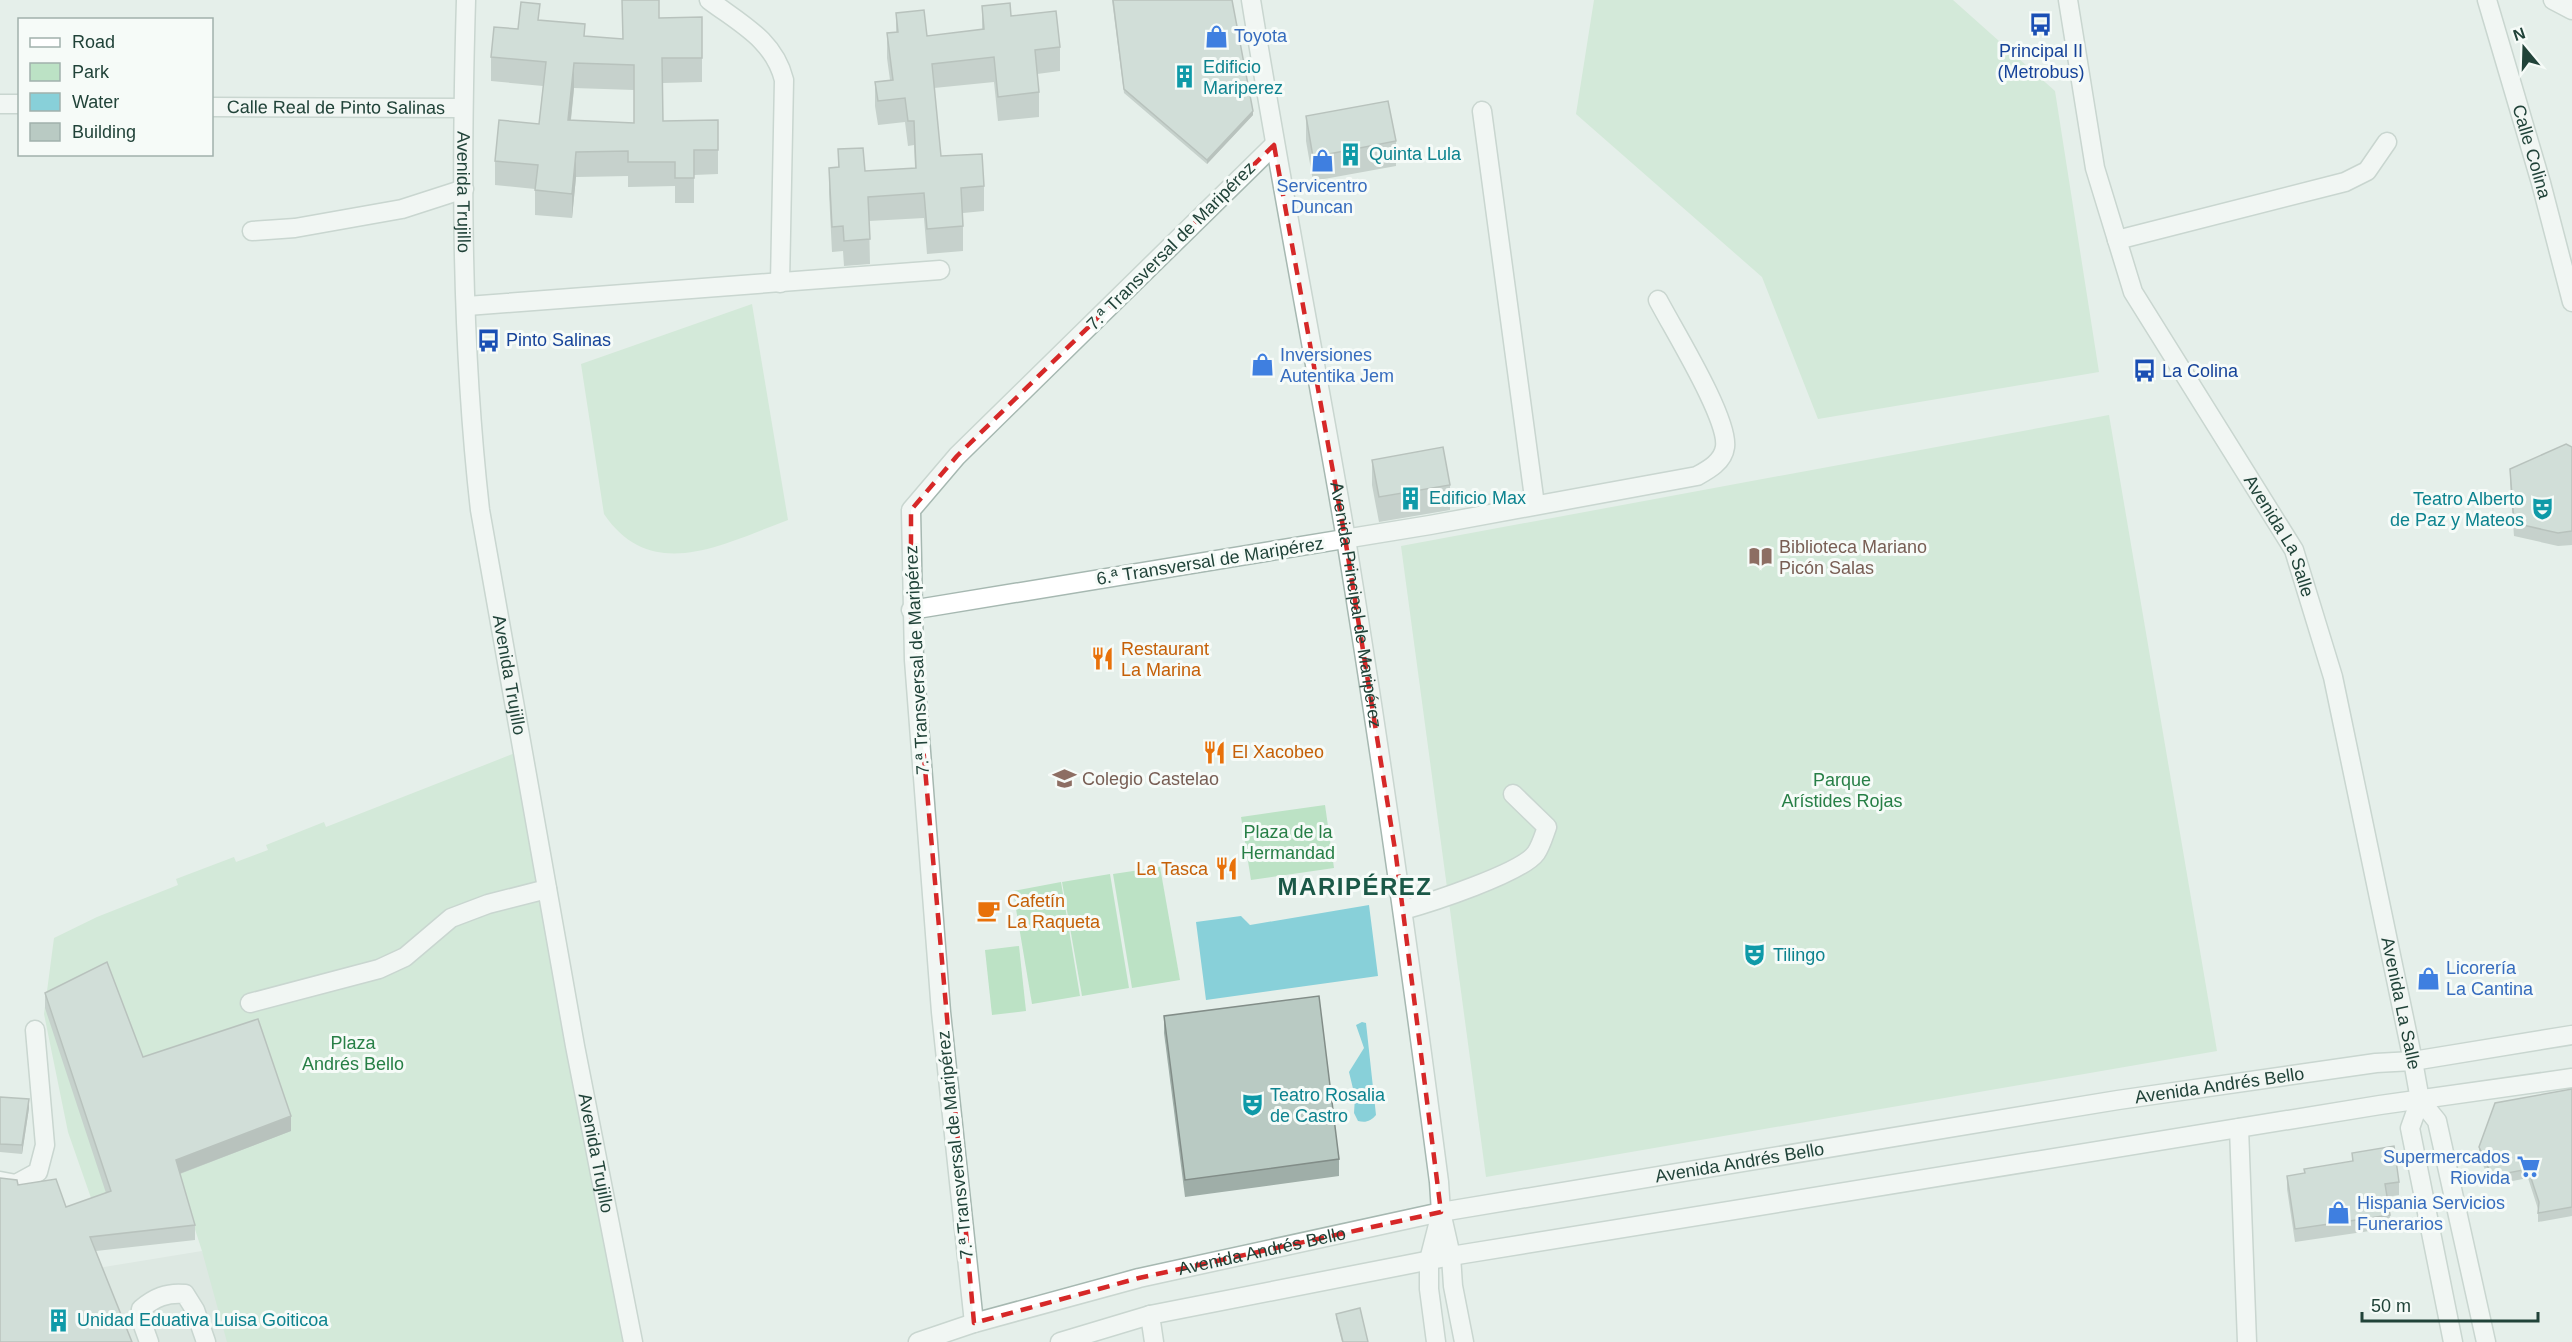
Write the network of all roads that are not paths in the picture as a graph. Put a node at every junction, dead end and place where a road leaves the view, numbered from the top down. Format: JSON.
{"nodes":[{"id":1,"x":466,"y":0,"type":"edge"},
{"id":2,"x":709,"y":0,"type":"edge"},
{"id":3,"x":1251,"y":0,"type":"edge"},
{"id":4,"x":2068,"y":0,"type":"edge"},
{"id":5,"x":2487,"y":0,"type":"edge"},
{"id":6,"x":2553,"y":0,"type":"edge"},
{"id":7,"x":2572,"y":10,"type":"edge"},
{"id":8,"x":0,"y":104,"type":"edge"},
{"id":9,"x":18,"y":104,"type":"edge"},
{"id":10,"x":213,"y":107,"type":"edge"},
{"id":11,"x":462,"y":108,"type":"junction"},
{"id":12,"x":1482,"y":111,"type":"dead end"},
{"id":13,"x":2387,"y":142,"type":"dead end"},
{"id":14,"x":1274,"y":145,"type":"junction"},
{"id":15,"x":464,"y":189,"type":"junction"},
{"id":16,"x":252,"y":231,"type":"dead end"},
{"id":17,"x":2117,"y":240,"type":"junction"},
{"id":18,"x":940,"y":270,"type":"dead end"},
{"id":19,"x":780,"y":283,"type":"junction"},
{"id":20,"x":1658,"y":300,"type":"dead end"},
{"id":21,"x":2572,"y":302,"type":"edge"},
{"id":22,"x":466,"y":306,"type":"junction"},
{"id":23,"x":1536,"y":505,"type":"junction"},
{"id":24,"x":1345,"y":538,"type":"junction"},
{"id":25,"x":911,"y":610,"type":"junction"},
{"id":26,"x":1513,"y":794,"type":"dead end"},
{"id":27,"x":548,"y":889,"type":"junction"},
{"id":28,"x":1403,"y":910,"type":"junction"},
{"id":29,"x":250,"y":1003,"type":"dead end"},
{"id":30,"x":35,"y":1030,"type":"dead end"},
{"id":31,"x":2572,"y":1035,"type":"edge"},
{"id":32,"x":2413,"y":1061,"type":"junction"},
{"id":33,"x":2572,"y":1078,"type":"edge"},
{"id":34,"x":2420,"y":1100,"type":"junction"},
{"id":35,"x":2239,"y":1128,"type":"junction"},
{"id":36,"x":0,"y":1181,"type":"edge"},
{"id":37,"x":1441,"y":1212,"type":"junction"},
{"id":38,"x":1451,"y":1256,"type":"junction"},
{"id":39,"x":1429,"y":1260,"type":"junction"},
{"id":40,"x":1150,"y":1314,"type":"junction"},
{"id":41,"x":974,"y":1323,"type":"junction"},
{"id":42,"x":149,"y":1342,"type":"edge"},
{"id":43,"x":206,"y":1342,"type":"edge"},
{"id":44,"x":633,"y":1342,"type":"edge"},
{"id":45,"x":918,"y":1342,"type":"edge"},
{"id":46,"x":1060,"y":1342,"type":"edge"},
{"id":47,"x":1154,"y":1342,"type":"edge"},
{"id":48,"x":1436,"y":1342,"type":"edge"},
{"id":49,"x":1464,"y":1342,"type":"edge"},
{"id":50,"x":2247,"y":1342,"type":"edge"},
{"id":51,"x":2453,"y":1342,"type":"edge"},
{"id":52,"x":2486,"y":1342,"type":"edge"}],
"edges":[{"from":1,"to":11,"type":"street","name":"Avenida Trujillo"},
{"from":2,"to":19,"type":"street"},
{"from":3,"to":14,"type":"street","name":"Avenida Principal de Maripérez"},
{"from":4,"to":17,"type":"street","name":"Avenida La Salle"},
{"from":5,"to":21,"type":"street","name":"Calle Colina"},
{"from":6,"to":7,"type":"street"},
{"from":8,"to":9,"type":"street"},
{"from":10,"to":11,"type":"street","name":"Calle Real de Pinto Salinas"},
{"from":11,"to":15,"type":"street","name":"Avenida Trujillo"},
{"from":12,"to":23,"type":"street"},
{"from":13,"to":17,"type":"street"},
{"from":14,"to":24,"type":"street","name":"Avenida Principal de Maripérez"},
{"from":14,"to":25,"type":"street","name":"7.ª Transversal de Maripérez"},
{"from":15,"to":16,"type":"street"},
{"from":15,"to":22,"type":"street","name":"Avenida Trujillo"},
{"from":17,"to":32,"type":"street","name":"Avenida La Salle"},
{"from":18,"to":19,"type":"street"},
{"from":19,"to":22,"type":"street"},
{"from":20,"to":23,"type":"street","name":"6.ª Transversal de Maripérez"},
{"from":22,"to":27,"type":"street","name":"Avenida Trujillo"},
{"from":23,"to":24,"type":"street","name":"6.ª Transversal de Maripérez"},
{"from":24,"to":25,"type":"street","name":"6.ª Transversal de Maripérez"},
{"from":24,"to":28,"type":"street","name":"Avenida Principal de Maripérez"},
{"from":25,"to":41,"type":"street","name":"7.ª Transversal de Maripérez"},
{"from":26,"to":28,"type":"street"},
{"from":27,"to":29,"type":"street"},
{"from":27,"to":44,"type":"street","name":"Avenida Trujillo"},
{"from":28,"to":37,"type":"street","name":"Avenida Principal de Maripérez"},
{"from":30,"to":36,"type":"street"},
{"from":31,"to":32,"type":"street","name":"Avenida Andrés Bello"},
{"from":32,"to":34,"type":"street","name":"Avenida La Salle"},
{"from":32,"to":37,"type":"street","name":"Avenida Andrés Bello"},
{"from":33,"to":34,"type":"street"},
{"from":34,"to":35,"type":"street"},
{"from":34,"to":51,"type":"street","name":"Avenida La Salle"},
{"from":34,"to":52,"type":"street","name":"Avenida La Salle"},
{"from":35,"to":38,"type":"street"},
{"from":35,"to":50,"type":"street"},
{"from":37,"to":38,"type":"street","name":"Avenida Principal de Maripérez"},
{"from":37,"to":39,"type":"street","name":"Avenida Principal de Maripérez"},
{"from":37,"to":41,"type":"street","name":"Avenida Andrés Bello"},
{"from":38,"to":39,"type":"street"},
{"from":38,"to":49,"type":"street","name":"Avenida Principal de Maripérez"},
{"from":39,"to":40,"type":"street"},
{"from":39,"to":48,"type":"street","name":"Avenida Principal de Maripérez"},
{"from":40,"to":46,"type":"street"},
{"from":40,"to":47,"type":"street"},
{"from":41,"to":45,"type":"street","name":"Avenida Andrés Bello"},
{"from":42,"to":43,"type":"street"}]}
